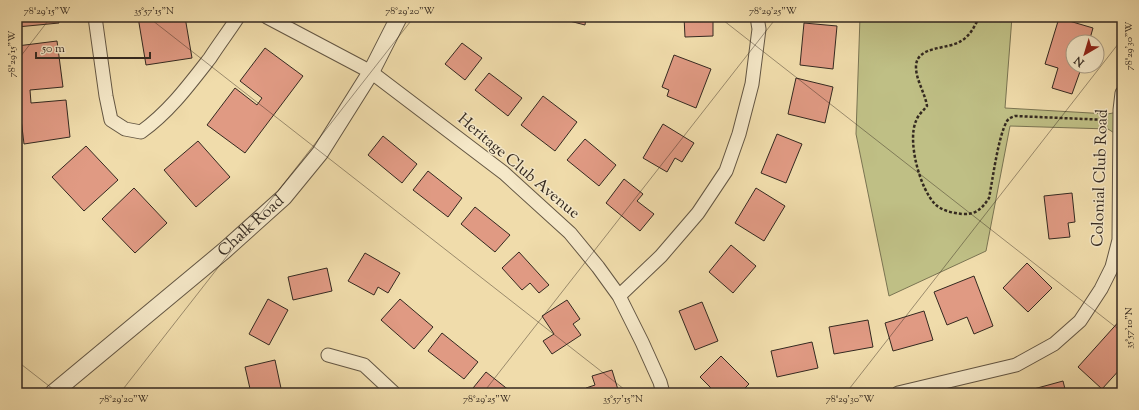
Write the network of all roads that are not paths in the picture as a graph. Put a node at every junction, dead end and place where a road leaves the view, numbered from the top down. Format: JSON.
{"nodes":[{"id":1,"x":95,"y":17,"type":"edge"},
{"id":2,"x":238,"y":17,"type":"edge"},
{"id":3,"x":267,"y":17,"type":"edge"},
{"id":4,"x":399,"y":17,"type":"edge"},
{"id":5,"x":757,"y":17,"type":"edge"},
{"id":6,"x":371,"y":72,"type":"junction"},
{"id":7,"x":1122,"y":93,"type":"edge"},
{"id":8,"x":1120,"y":240,"type":"edge"},
{"id":9,"x":619,"y":296,"type":"junction"},
{"id":10,"x":328,"y":355,"type":"dead end"},
{"id":11,"x":53,"y":393,"type":"edge"},
{"id":12,"x":394,"y":393,"type":"edge"},
{"id":13,"x":663,"y":393,"type":"edge"},
{"id":14,"x":898,"y":393,"type":"edge"}],
"edges":[{"from":1,"to":2,"type":"street"},
{"from":3,"to":6,"type":"street","name":"Heritage Club Avenue"},
{"from":4,"to":6,"type":"street","name":"Chalk Road"},
{"from":5,"to":9,"type":"street"},
{"from":6,"to":9,"type":"street","name":"Heritage Club Avenue"},
{"from":6,"to":11,"type":"street","name":"Chalk Road"},
{"from":7,"to":8,"type":"street","name":"Colonial Club Road"},
{"from":8,"to":14,"type":"street","name":"Colonial Club Road"},
{"from":9,"to":13,"type":"street","name":"Heritage Club Avenue"},
{"from":10,"to":12,"type":"street"}]}
